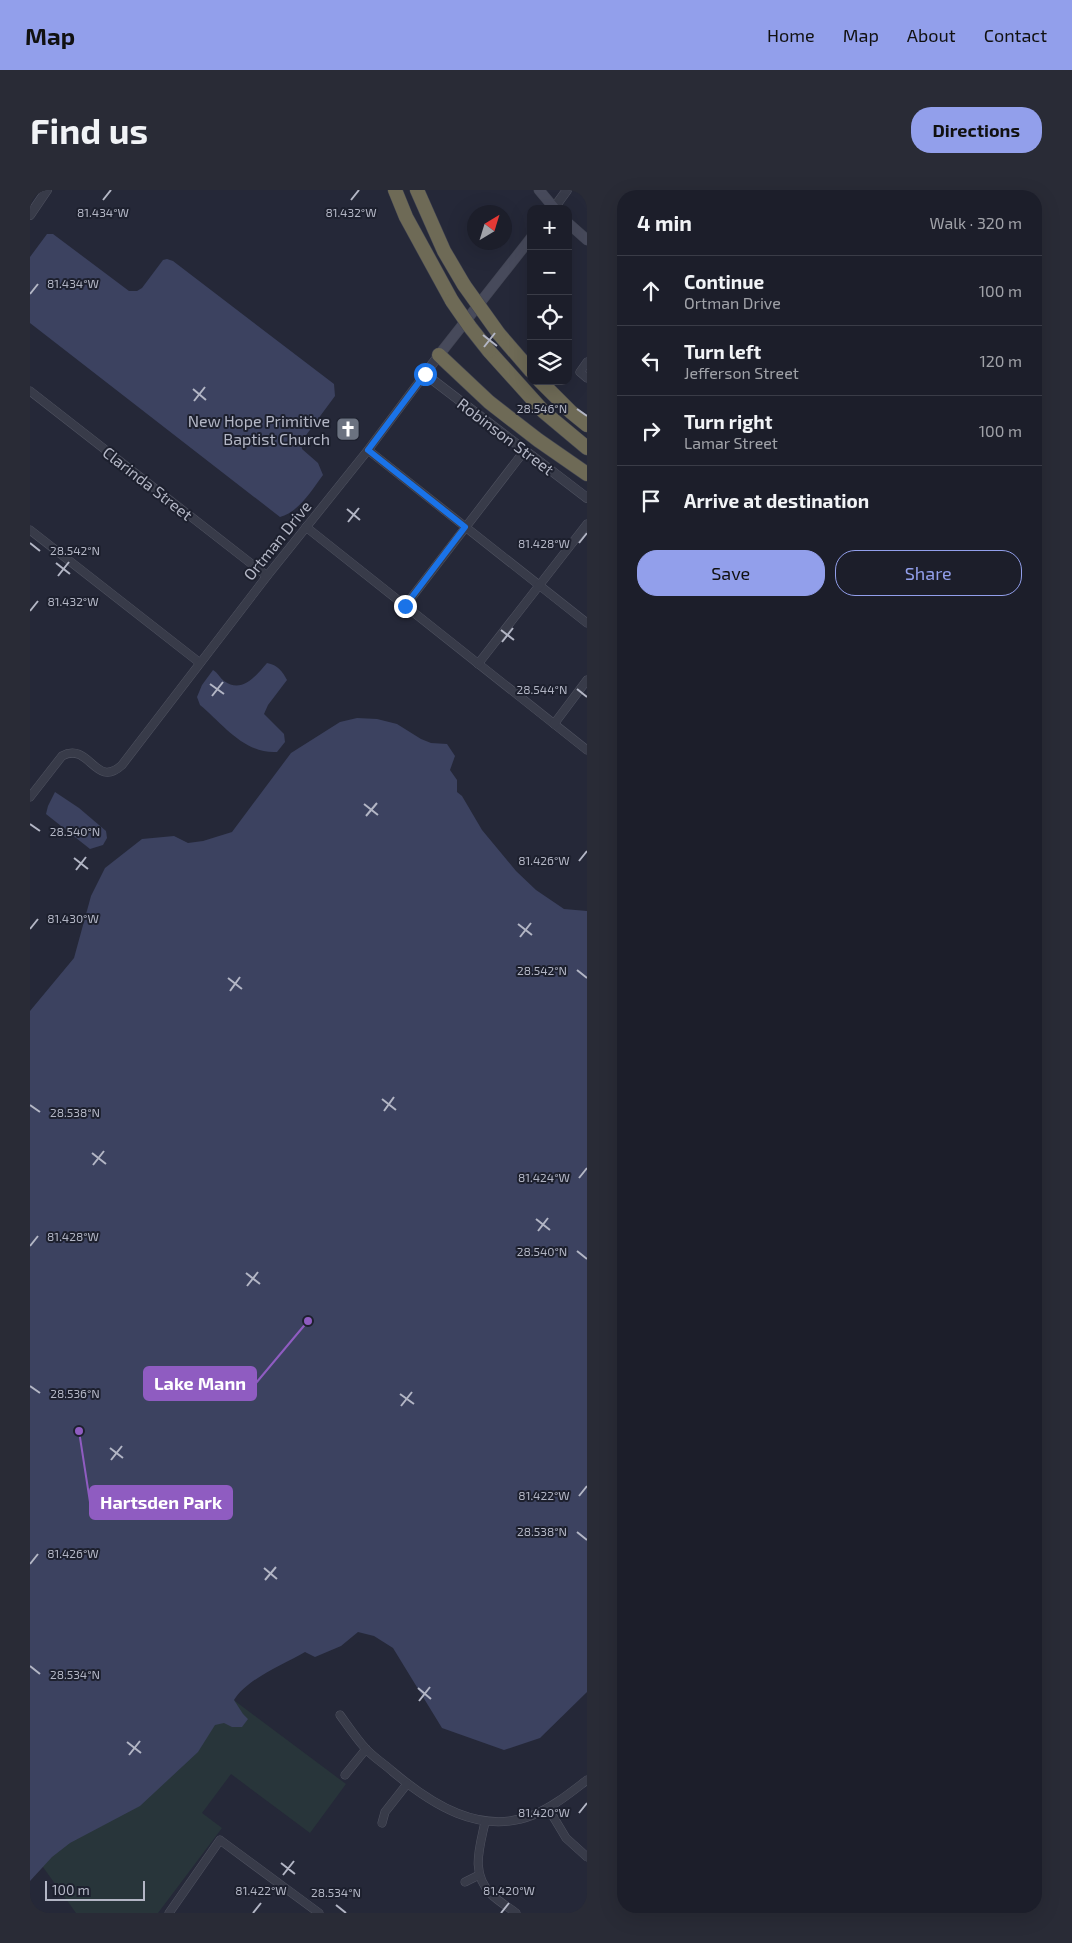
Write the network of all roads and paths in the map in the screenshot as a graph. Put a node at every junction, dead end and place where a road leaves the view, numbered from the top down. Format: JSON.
{"nodes":[{"id":1,"x":47,"y":190,"type":"edge"},
{"id":2,"x":395,"y":190,"type":"edge"},
{"id":3,"x":417,"y":190,"type":"edge"},
{"id":4,"x":539,"y":190,"type":"edge"},
{"id":5,"x":567,"y":190,"type":"edge"},
{"id":6,"x":552,"y":205,"type":"edge"},
{"id":7,"x":556,"y":205,"type":"edge"},
{"id":8,"x":30,"y":215,"type":"edge"},
{"id":9,"x":572,"y":227,"type":"edge"},
{"id":10,"x":587,"y":240,"type":"edge"},
{"id":11,"x":527,"y":243,"type":"edge"},
{"id":12,"x":439,"y":355,"type":"junction"},
{"id":13,"x":587,"y":362,"type":"edge"},
{"id":14,"x":527,"y":366,"type":"edge"},
{"id":15,"x":425,"y":374,"type":"junction"},
{"id":16,"x":587,"y":378,"type":"edge"},
{"id":17,"x":544,"y":385,"type":"edge"},
{"id":18,"x":30,"y":391,"type":"edge"},
{"id":19,"x":587,"y":425,"type":"edge"},
{"id":20,"x":587,"y":448,"type":"edge"},
{"id":21,"x":368,"y":450,"type":"junction"},
{"id":22,"x":525,"y":450,"type":"junction"},
{"id":23,"x":587,"y":474,"type":"edge"},
{"id":24,"x":587,"y":498,"type":"edge"},
{"id":25,"x":587,"y":524,"type":"edge"},
{"id":26,"x":306,"y":527,"type":"junction"},
{"id":27,"x":465,"y":527,"type":"junction"},
{"id":28,"x":30,"y":530,"type":"edge"},
{"id":29,"x":267,"y":576,"type":"junction"},
{"id":30,"x":539,"y":586,"type":"junction"},
{"id":31,"x":405,"y":606,"type":"junction"},
{"id":32,"x":587,"y":624,"type":"edge"},
{"id":33,"x":200,"y":663,"type":"junction"},
{"id":34,"x":478,"y":664,"type":"junction"},
{"id":35,"x":587,"y":680,"type":"edge"},
{"id":36,"x":554,"y":724,"type":"junction"},
{"id":37,"x":587,"y":750,"type":"edge"},
{"id":38,"x":30,"y":797,"type":"edge"},
{"id":39,"x":340,"y":1715,"type":"dead end"},
{"id":40,"x":366,"y":1749,"type":"junction"},
{"id":41,"x":344,"y":1775,"type":"dead end"},
{"id":42,"x":587,"y":1780,"type":"edge"},
{"id":43,"x":407,"y":1784,"type":"junction"},
{"id":44,"x":548,"y":1808,"type":"junction"},
{"id":45,"x":485,"y":1822,"type":"junction"},
{"id":46,"x":382,"y":1823,"type":"dead end"},
{"id":47,"x":587,"y":1857,"type":"edge"},
{"id":48,"x":478,"y":1875,"type":"junction"},
{"id":49,"x":465,"y":1882,"type":"dead end"},
{"id":50,"x":169,"y":1913,"type":"edge"},
{"id":51,"x":319,"y":1913,"type":"edge"},
{"id":52,"x":516,"y":1913,"type":"edge"}],
"edges":[{"from":1,"to":8,"type":"street"},
{"from":2,"to":20,"type":"highway","bridge":true},
{"from":3,"to":14,"type":"highway","bridge":true},
{"from":4,"to":6,"type":"main road"},
{"from":5,"to":7,"type":"street"},
{"from":9,"to":10,"type":"main road"},
{"from":11,"to":12,"type":"main road","name":"Ortman Drive"},
{"from":12,"to":15,"type":"street","name":"Ortman Drive"},
{"from":12,"to":23,"type":"highway"},
{"from":13,"to":16,"type":"street"},
{"from":15,"to":21,"type":"street","name":"Ortman Drive"},
{"from":15,"to":22,"type":"street","name":"Robinson Street"},
{"from":17,"to":19,"type":"highway"},
{"from":18,"to":29,"type":"street","name":"Clarinda Street"},
{"from":21,"to":26,"type":"street","name":"Ortman Drive"},
{"from":21,"to":27,"type":"street"},
{"from":22,"to":24,"type":"street","name":"Robinson Street"},
{"from":22,"to":27,"type":"street"},
{"from":25,"to":30,"type":"street"},
{"from":26,"to":29,"type":"street","name":"Ortman Drive"},
{"from":26,"to":31,"type":"street"},
{"from":27,"to":30,"type":"street"},
{"from":27,"to":31,"type":"street"},
{"from":28,"to":33,"type":"street"},
{"from":29,"to":33,"type":"street","name":"Ortman Drive"},
{"from":30,"to":32,"type":"street"},
{"from":30,"to":34,"type":"street"},
{"from":31,"to":34,"type":"street"},
{"from":33,"to":38,"type":"street","name":"Ortman Drive"},
{"from":34,"to":36,"type":"street"},
{"from":35,"to":36,"type":"street"},
{"from":36,"to":37,"type":"street"},
{"from":39,"to":40,"type":"street"},
{"from":40,"to":41,"type":"street"},
{"from":40,"to":43,"type":"street"},
{"from":42,"to":44,"type":"street"},
{"from":43,"to":45,"type":"street"},
{"from":43,"to":46,"type":"street"},
{"from":44,"to":45,"type":"street"},
{"from":44,"to":47,"type":"street"},
{"from":45,"to":48,"type":"street"},
{"from":48,"to":49,"type":"street"},
{"from":48,"to":52,"type":"street"},
{"from":50,"to":51,"type":"street"}]}
